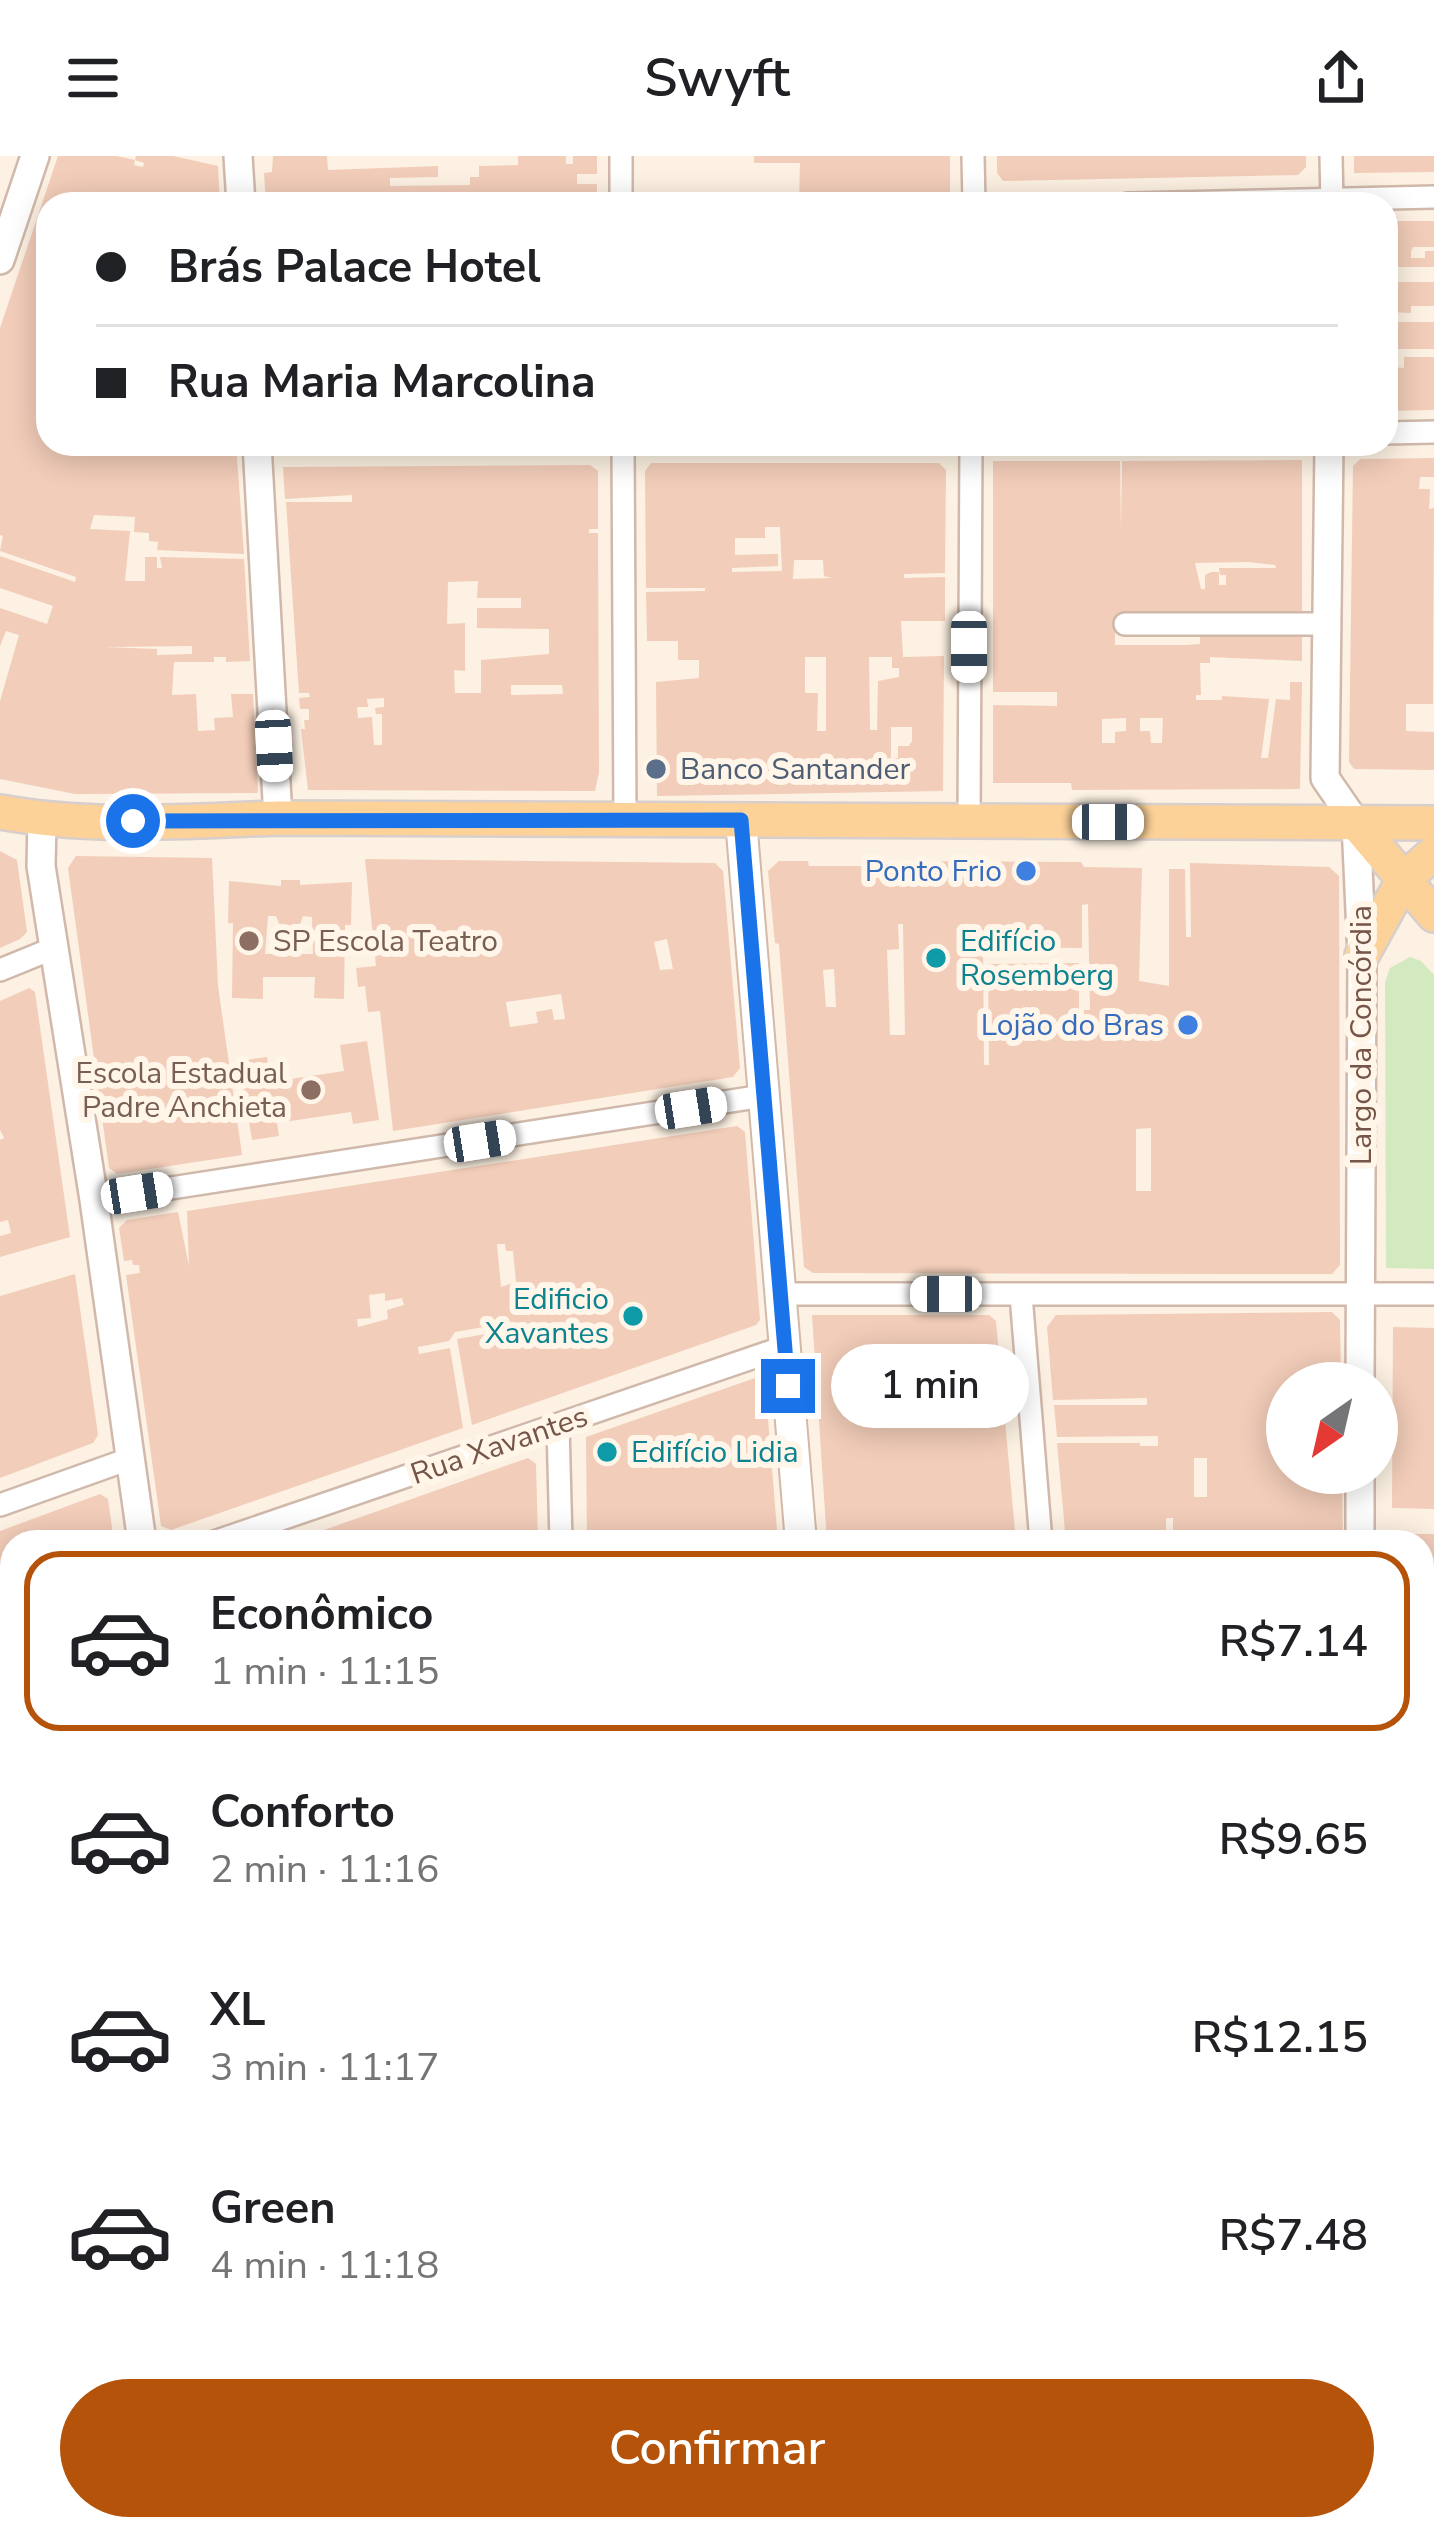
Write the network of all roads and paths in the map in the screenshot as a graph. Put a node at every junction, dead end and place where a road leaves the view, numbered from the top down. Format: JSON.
{"nodes":[{"id":1,"x":35,"y":156,"type":"edge"},
{"id":2,"x":238,"y":156,"type":"edge"},
{"id":3,"x":621,"y":156,"type":"edge"},
{"id":4,"x":974,"y":156,"type":"edge"},
{"id":5,"x":1331,"y":156,"type":"edge"},
{"id":6,"x":240,"y":192,"type":"edge"},
{"id":7,"x":621,"y":192,"type":"edge"},
{"id":8,"x":974,"y":192,"type":"edge"},
{"id":9,"x":1332,"y":192,"type":"edge"},
{"id":10,"x":1434,"y":197,"type":"edge"},
{"id":11,"x":1398,"y":198,"type":"edge"},
{"id":12,"x":0,"y":260,"type":"edge"},
{"id":13,"x":1434,"y":432,"type":"edge"},
{"id":14,"x":1398,"y":433,"type":"edge"},
{"id":15,"x":258,"y":456,"type":"edge"},
{"id":16,"x":623,"y":456,"type":"edge"},
{"id":17,"x":970,"y":456,"type":"edge"},
{"id":18,"x":1330,"y":456,"type":"edge"},
{"id":19,"x":1125,"y":624,"type":"dead end"},
{"id":20,"x":1327,"y":624,"type":"junction"},
{"id":21,"x":0,"y":812,"type":"edge"},
{"id":22,"x":278,"y":818,"type":"junction"},
{"id":23,"x":625,"y":819,"type":"junction"},
{"id":24,"x":42,"y":820,"type":"junction"},
{"id":25,"x":741,"y":820,"type":"junction"},
{"id":26,"x":969,"y":821,"type":"junction"},
{"id":27,"x":1356,"y":823,"type":"junction"},
{"id":28,"x":1434,"y":823,"type":"edge"},
{"id":29,"x":1434,"y":853,"type":"edge"},
{"id":30,"x":1404,"y":880,"type":"junction"},
{"id":31,"x":1434,"y":915,"type":"edge"},
{"id":32,"x":54,"y":948,"type":"junction"},
{"id":33,"x":1362,"y":955,"type":"junction"},
{"id":34,"x":0,"y":970,"type":"edge"},
{"id":35,"x":763,"y":1096,"type":"junction"},
{"id":36,"x":94,"y":1200,"type":"junction"},
{"id":37,"x":780,"y":1294,"type":"junction"},
{"id":38,"x":1361,"y":1294,"type":"junction"},
{"id":39,"x":1434,"y":1294,"type":"edge"},
{"id":40,"x":1021,"y":1295,"type":"junction"},
{"id":41,"x":784,"y":1347,"type":"junction"},
{"id":42,"x":1360,"y":1362,"type":"edge"},
{"id":43,"x":558,"y":1425,"type":"junction"},
{"id":44,"x":129,"y":1460,"type":"junction"},
{"id":45,"x":1360,"y":1494,"type":"edge"},
{"id":46,"x":0,"y":1505,"type":"edge"},
{"id":47,"x":140,"y":1530,"type":"edge"},
{"id":48,"x":249,"y":1530,"type":"edge"},
{"id":49,"x":561,"y":1530,"type":"edge"},
{"id":50,"x":800,"y":1530,"type":"edge"},
{"id":51,"x":1040,"y":1530,"type":"edge"},
{"id":52,"x":1360,"y":1530,"type":"edge"}],
"edges":[{"from":1,"to":12,"type":"street"},
{"from":2,"to":6,"type":"street"},
{"from":3,"to":7,"type":"street"},
{"from":4,"to":8,"type":"street"},
{"from":5,"to":9,"type":"street"},
{"from":10,"to":11,"type":"street"},
{"from":13,"to":14,"type":"street"},
{"from":15,"to":22,"type":"street"},
{"from":16,"to":23,"type":"street"},
{"from":17,"to":26,"type":"street"},
{"from":18,"to":20,"type":"street"},
{"from":19,"to":20,"type":"street"},
{"from":20,"to":27,"type":"street"},
{"from":21,"to":24,"type":"main road"},
{"from":22,"to":23,"type":"main road"},
{"from":22,"to":24,"type":"main road"},
{"from":23,"to":25,"type":"main road"},
{"from":24,"to":32,"type":"street"},
{"from":25,"to":26,"type":"main road"},
{"from":25,"to":35,"type":"main road"},
{"from":26,"to":27,"type":"main road"},
{"from":27,"to":28,"type":"main road"},
{"from":27,"to":30,"type":"main road","name":"Largo da Concórdia"},
{"from":27,"to":33,"type":"street","name":"Largo da Concórdia"},
{"from":29,"to":30,"type":"main road"},
{"from":30,"to":31,"type":"main road","name":"Largo da Concórdia"},
{"from":30,"to":33,"type":"main road"},
{"from":32,"to":34,"type":"street"},
{"from":32,"to":36,"type":"street"},
{"from":33,"to":38,"type":"street","name":"Largo da Concórdia"},
{"from":35,"to":36,"type":"street"},
{"from":35,"to":37,"type":"main road"},
{"from":36,"to":44,"type":"street"},
{"from":37,"to":40,"type":"street"},
{"from":37,"to":41,"type":"main road"},
{"from":38,"to":39,"type":"street"},
{"from":38,"to":40,"type":"street"},
{"from":38,"to":42,"type":"street","name":"Largo da Concórdia"},
{"from":40,"to":51,"type":"street"},
{"from":41,"to":43,"type":"street","name":"Rua Xavantes"},
{"from":41,"to":50,"type":"main road"},
{"from":43,"to":48,"type":"street","name":"Rua Xavantes"},
{"from":43,"to":49,"type":"street"},
{"from":44,"to":46,"type":"street"},
{"from":44,"to":47,"type":"street"},
{"from":45,"to":52,"type":"street"}]}
